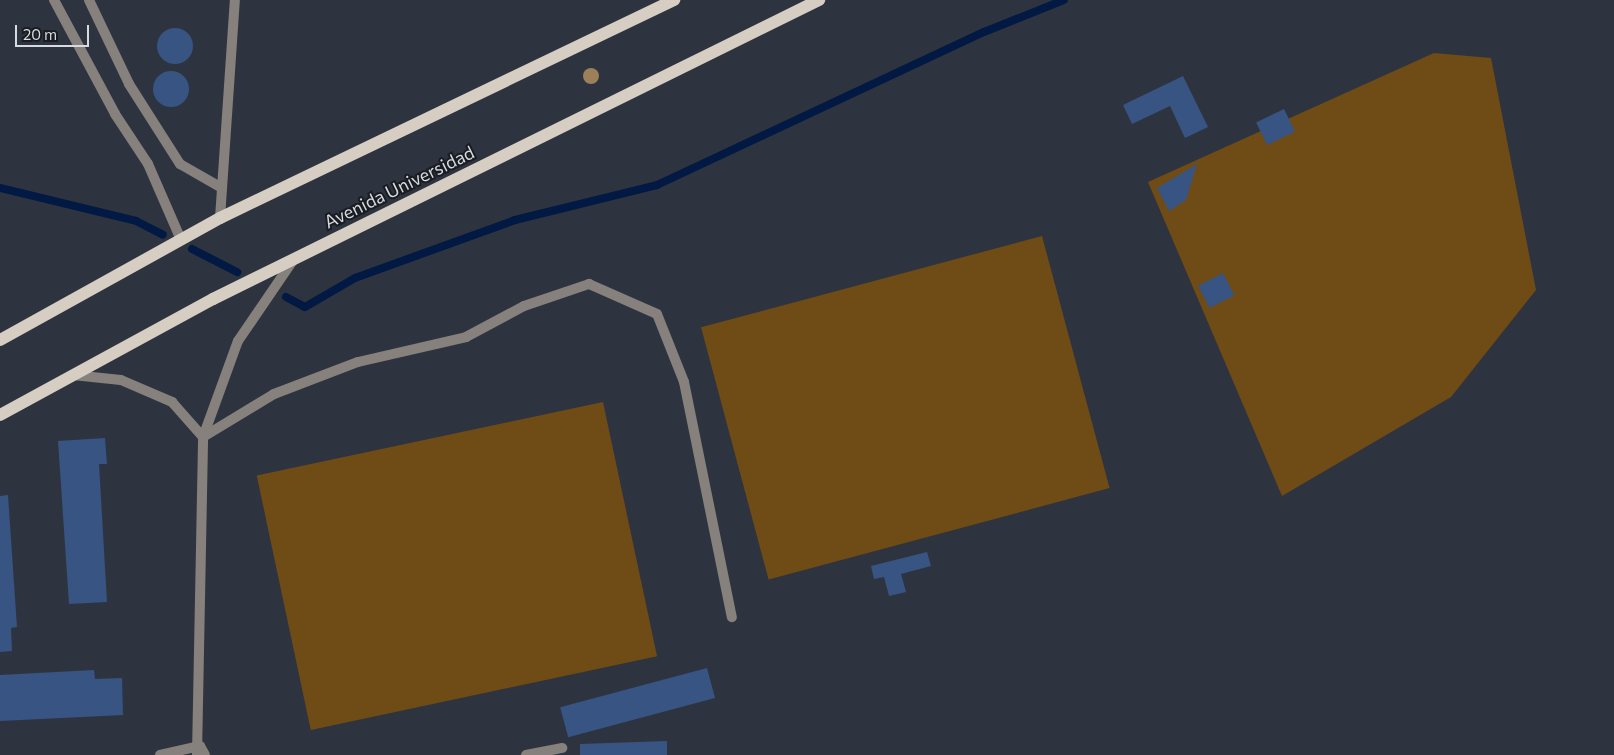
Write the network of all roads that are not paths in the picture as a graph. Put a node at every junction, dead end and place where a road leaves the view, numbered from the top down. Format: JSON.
{"nodes":[{"id":1,"x":54,"y":0,"type":"edge"},
{"id":2,"x":89,"y":0,"type":"edge"},
{"id":3,"x":235,"y":0,"type":"edge"},
{"id":4,"x":674,"y":0,"type":"edge"},
{"id":5,"x":819,"y":0,"type":"edge"},
{"id":6,"x":222,"y":188,"type":"junction"},
{"id":7,"x":220,"y":218,"type":"junction"},
{"id":8,"x":181,"y":240,"type":"junction"},
{"id":9,"x":294,"y":259,"type":"junction"},
{"id":10,"x":0,"y":340,"type":"edge"},
{"id":11,"x":70,"y":375,"type":"junction"},
{"id":12,"x":0,"y":415,"type":"edge"},
{"id":13,"x":203,"y":437,"type":"junction"},
{"id":14,"x":732,"y":617,"type":"dead end"},
{"id":15,"x":562,"y":748,"type":"dead end"},
{"id":16,"x":201,"y":752,"type":"edge"},
{"id":17,"x":160,"y":755,"type":"edge"},
{"id":18,"x":526,"y":755,"type":"edge"}],
"edges":[{"from":1,"to":8,"type":"street"},
{"from":2,"to":6,"type":"street"},
{"from":3,"to":6,"type":"street"},
{"from":4,"to":7,"type":"main road"},
{"from":5,"to":9,"type":"main road","name":"Avenida Universidad"},
{"from":6,"to":7,"type":"street"},
{"from":7,"to":8,"type":"main road"},
{"from":8,"to":10,"type":"main road"},
{"from":9,"to":11,"type":"main road","name":"Avenida Universidad"},
{"from":9,"to":13,"type":"street"},
{"from":11,"to":12,"type":"main road","name":"Avenida Universidad"},
{"from":11,"to":13,"type":"street"},
{"from":13,"to":14,"type":"street"},
{"from":13,"to":16,"type":"street"},
{"from":15,"to":18,"type":"street"},
{"from":16,"to":17,"type":"street"}]}
